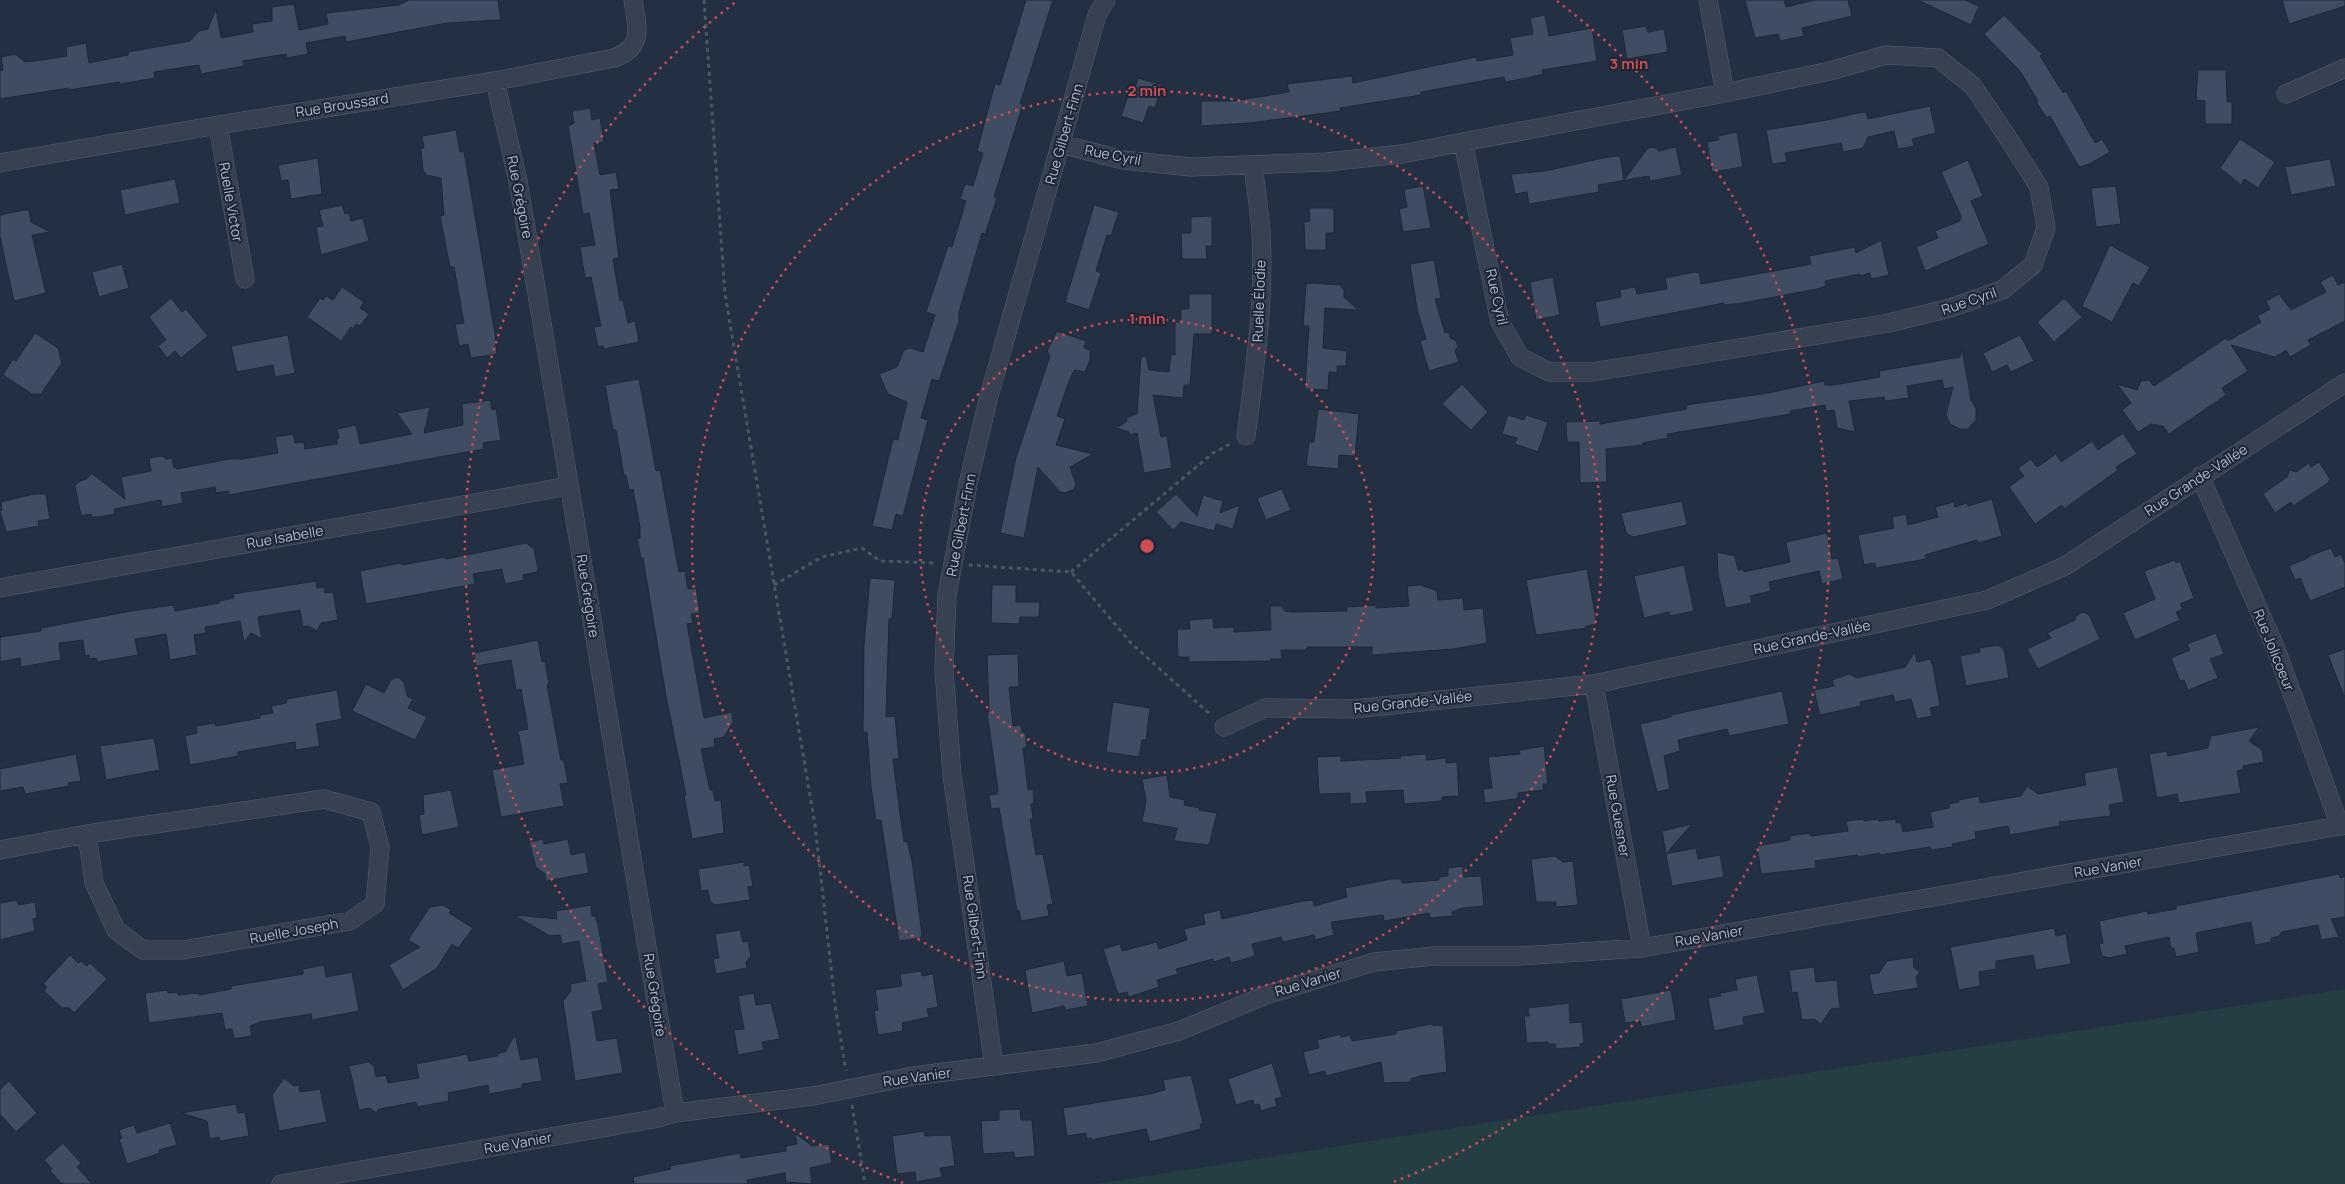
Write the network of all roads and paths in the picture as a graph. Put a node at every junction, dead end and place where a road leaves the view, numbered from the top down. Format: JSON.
{"nodes":[{"id":1,"x":633,"y":0,"type":"edge"},
{"id":2,"x":704,"y":0,"type":"edge"},
{"id":3,"x":1106,"y":0,"type":"edge"},
{"id":4,"x":1708,"y":0,"type":"edge"},
{"id":5,"x":2345,"y":68,"type":"edge"},
{"id":6,"x":495,"y":80,"type":"junction"},
{"id":7,"x":1725,"y":93,"type":"junction"},
{"id":8,"x":2286,"y":94,"type":"dead end"},
{"id":9,"x":218,"y":125,"type":"junction"},
{"id":10,"x":1463,"y":142,"type":"junction"},
{"id":11,"x":1061,"y":144,"type":"junction"},
{"id":12,"x":0,"y":163,"type":"edge"},
{"id":13,"x":1253,"y":166,"type":"junction"},
{"id":14,"x":245,"y":279,"type":"dead end"},
{"id":15,"x":2345,"y":383,"type":"edge"},
{"id":16,"x":1246,"y":436,"type":"joint"},
{"id":17,"x":2200,"y":476,"type":"junction"},
{"id":18,"x":569,"y":486,"type":"junction"},
{"id":19,"x":953,"y":564,"type":"junction"},
{"id":20,"x":1071,"y":572,"type":"junction"},
{"id":21,"x":774,"y":585,"type":"junction"},
{"id":22,"x":0,"y":588,"type":"edge"},
{"id":23,"x":1594,"y":684,"type":"junction"},
{"id":24,"x":1224,"y":727,"type":"joint"},
{"id":25,"x":2343,"y":826,"type":"edge"},
{"id":26,"x":87,"y":834,"type":"junction"},
{"id":27,"x":0,"y":850,"type":"edge"},
{"id":28,"x":1642,"y":948,"type":"junction"},
{"id":29,"x":994,"y":1066,"type":"junction"},
{"id":30,"x":849,"y":1087,"type":"junction"},
{"id":31,"x":675,"y":1113,"type":"junction"},
{"id":32,"x":281,"y":1184,"type":"edge"},
{"id":33,"x":865,"y":1184,"type":"edge"}],
"edges":[{"from":1,"to":6,"type":"street","name":"Rue Broussard"},
{"from":2,"to":21,"type":"path"},
{"from":3,"to":11,"type":"street","name":"Rue Gilbert-Finn"},
{"from":4,"to":7,"type":"street"},
{"from":5,"to":8,"type":"street"},
{"from":6,"to":9,"type":"street","name":"Rue Broussard"},
{"from":6,"to":18,"type":"street","name":"Rue Grégoire"},
{"from":7,"to":10,"type":"street","name":"Rue Cyril"},
{"from":7,"to":10,"type":"street","name":"Rue Cyril"},
{"from":9,"to":12,"type":"street","name":"Rue Broussard"},
{"from":9,"to":14,"type":"street","name":"Ruelle Victor"},
{"from":10,"to":13,"type":"street","name":"Rue Cyril"},
{"from":11,"to":13,"type":"street","name":"Rue Cyril"},
{"from":11,"to":19,"type":"street","name":"Rue Gilbert-Finn"},
{"from":13,"to":16,"type":"street","name":"Ruelle Élodie"},
{"from":15,"to":17,"type":"street","name":"Rue Grande-Vallée"},
{"from":16,"to":20,"type":"path"},
{"from":17,"to":23,"type":"street","name":"Rue Grande-Vallée"},
{"from":17,"to":25,"type":"street","name":"Rue Jolicoeur"},
{"from":18,"to":22,"type":"street","name":"Rue Isabelle"},
{"from":18,"to":31,"type":"street","name":"Rue Grégoire"},
{"from":19,"to":20,"type":"path"},
{"from":19,"to":21,"type":"path"},
{"from":19,"to":29,"type":"street","name":"Rue Gilbert-Finn"},
{"from":20,"to":24,"type":"path"},
{"from":21,"to":30,"type":"path"},
{"from":23,"to":24,"type":"street","name":"Rue Grande-Vallée"},
{"from":23,"to":28,"type":"street","name":"Rue Guesner"},
{"from":25,"to":28,"type":"street","name":"Rue Vanier"},
{"from":26,"to":26,"type":"street","name":"Ruelle Joseph"},
{"from":26,"to":27,"type":"street","name":"Ruelle Joseph"},
{"from":28,"to":29,"type":"street","name":"Rue Vanier"},
{"from":29,"to":30,"type":"street","name":"Rue Vanier"},
{"from":30,"to":31,"type":"street","name":"Rue Vanier"},
{"from":30,"to":33,"type":"path"},
{"from":31,"to":32,"type":"street","name":"Rue Vanier"}]}
